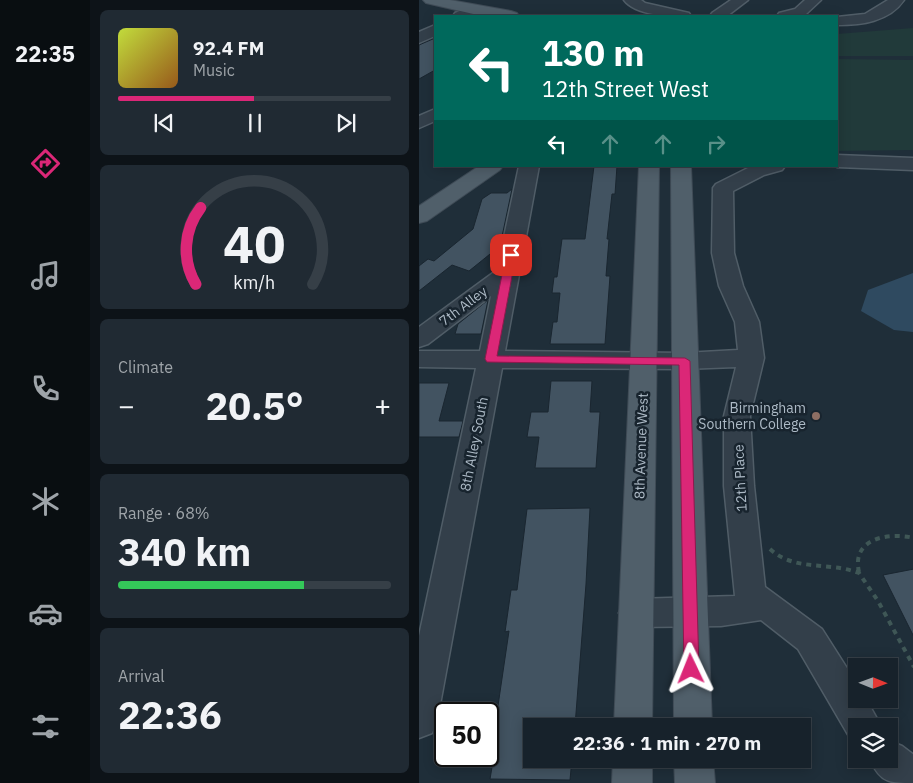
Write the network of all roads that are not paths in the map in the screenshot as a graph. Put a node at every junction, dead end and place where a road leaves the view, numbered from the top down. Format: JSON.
{"nodes":[{"id":1,"x":431,"y":0,"type":"edge"},
{"id":2,"x":631,"y":0,"type":"edge"},
{"id":3,"x":741,"y":0,"type":"edge"},
{"id":4,"x":814,"y":0,"type":"edge"},
{"id":5,"x":897,"y":0,"type":"edge"},
{"id":6,"x":419,"y":8,"type":"edge"},
{"id":7,"x":466,"y":13,"type":"edge"},
{"id":8,"x":446,"y":15,"type":"edge"},
{"id":9,"x":496,"y":15,"type":"edge"},
{"id":10,"x":680,"y":15,"type":"edge"},
{"id":11,"x":718,"y":15,"type":"edge"},
{"id":12,"x":788,"y":15,"type":"edge"},
{"id":13,"x":838,"y":21,"type":"edge"},
{"id":14,"x":434,"y":31,"type":"edge"},
{"id":15,"x":422,"y":46,"type":"edge"},
{"id":16,"x":434,"y":115,"type":"edge"},
{"id":17,"x":419,"y":123,"type":"edge"},
{"id":18,"x":838,"y":161,"type":"edge"},
{"id":19,"x":913,"y":164,"type":"edge"},
{"id":20,"x":492,"y":167,"type":"edge"},
{"id":21,"x":529,"y":167,"type":"edge"},
{"id":22,"x":649,"y":167,"type":"edge"},
{"id":23,"x":681,"y":167,"type":"edge"},
{"id":24,"x":742,"y":173,"type":"edge"},
{"id":25,"x":419,"y":216,"type":"edge"},
{"id":26,"x":508,"y":273,"type":"junction"},
{"id":27,"x":419,"y":339,"type":"edge"},
{"id":28,"x":751,"y":358,"type":"junction"},
{"id":29,"x":419,"y":359,"type":"edge"},
{"id":30,"x":491,"y":359,"type":"junction"},
{"id":31,"x":643,"y":361,"type":"junction"},
{"id":32,"x":685,"y":361,"type":"junction"},
{"id":33,"x":766,"y":606,"type":"junction"},
{"id":34,"x":689,"y":612,"type":"junction"},
{"id":35,"x":635,"y":613,"type":"junction"},
{"id":36,"x":633,"y":718,"type":"edge"},
{"id":37,"x":693,"y":718,"type":"edge"},
{"id":38,"x":858,"y":718,"type":"edge"},
{"id":39,"x":419,"y":721,"type":"edge"},
{"id":40,"x":898,"y":766,"type":"edge"},
{"id":41,"x":633,"y":768,"type":"edge"},
{"id":42,"x":694,"y":768,"type":"edge"},
{"id":43,"x":913,"y":779,"type":"edge"},
{"id":44,"x":632,"y":783,"type":"edge"},
{"id":45,"x":695,"y":783,"type":"edge"}],
"edges":[{"from":1,"to":7,"type":"main road"},
{"from":2,"to":10,"type":"street"},
{"from":3,"to":11,"type":"street"},
{"from":4,"to":12,"type":"street"},
{"from":5,"to":13,"type":"street"},
{"from":6,"to":8,"type":"main road"},
{"from":7,"to":9,"type":"main road"},
{"from":14,"to":15,"type":"street"},
{"from":16,"to":17,"type":"street"},
{"from":18,"to":19,"type":"street"},
{"from":20,"to":25,"type":"main road"},
{"from":21,"to":26,"type":"street","name":"8th Alley South"},
{"from":22,"to":31,"type":"main road","name":"8th Avenue West"},
{"from":23,"to":32,"type":"main road"},
{"from":24,"to":28,"type":"street","name":"12th Place"},
{"from":26,"to":27,"type":"street","name":"7th Alley"},
{"from":26,"to":30,"type":"street","name":"8th Alley South"},
{"from":28,"to":32,"type":"street"},
{"from":28,"to":33,"type":"street","name":"12th Place"},
{"from":29,"to":30,"type":"street"},
{"from":30,"to":31,"type":"street"},
{"from":30,"to":39,"type":"street","name":"8th Alley South"},
{"from":31,"to":32,"type":"street"},
{"from":31,"to":35,"type":"main road","name":"8th Avenue West"},
{"from":32,"to":34,"type":"main road"},
{"from":33,"to":34,"type":"street"},
{"from":33,"to":38,"type":"street","name":"12th Place"},
{"from":34,"to":35,"type":"street"},
{"from":34,"to":37,"type":"main road"},
{"from":35,"to":36,"type":"main road","name":"8th Avenue West"},
{"from":40,"to":43,"type":"street"},
{"from":41,"to":44,"type":"main road"},
{"from":42,"to":45,"type":"main road"}]}
